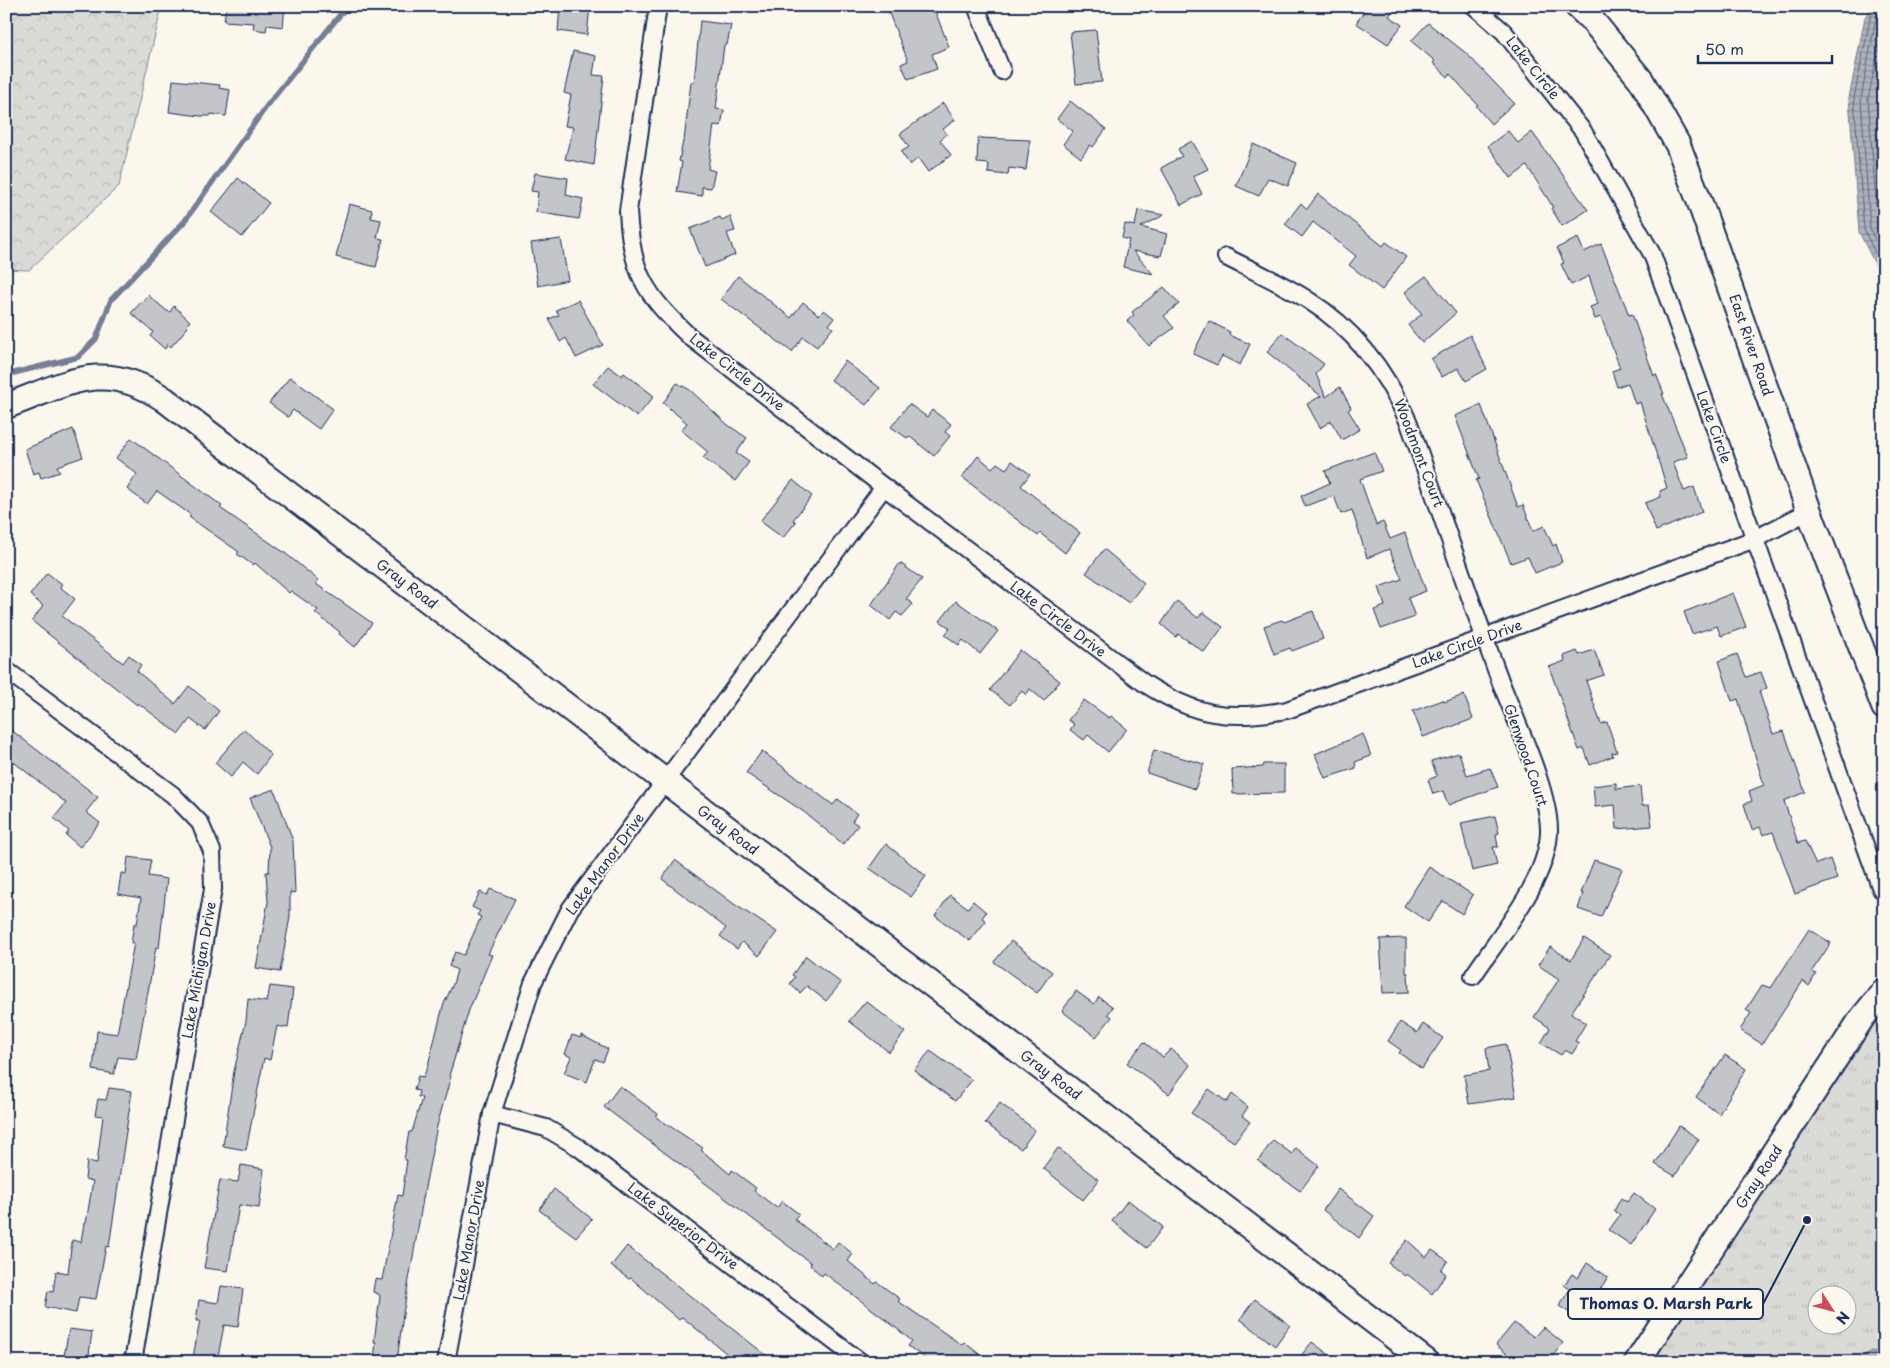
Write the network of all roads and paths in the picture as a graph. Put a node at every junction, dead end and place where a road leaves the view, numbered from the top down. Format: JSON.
{"nodes":[{"id":1,"x":658,"y":6,"type":"edge"},
{"id":2,"x":976,"y":6,"type":"edge"},
{"id":3,"x":1474,"y":6,"type":"edge"},
{"id":4,"x":1578,"y":6,"type":"edge"},
{"id":5,"x":1002,"y":70,"type":"dead end"},
{"id":6,"x":1226,"y":257,"type":"dead end"},
{"id":7,"x":6,"y":406,"type":"edge"},
{"id":8,"x":884,"y":487,"type":"junction"},
{"id":9,"x":1809,"y":512,"type":"junction"},
{"id":10,"x":1754,"y":539,"type":"junction"},
{"id":11,"x":1485,"y":638,"type":"junction"},
{"id":12,"x":6,"y":670,"type":"edge"},
{"id":13,"x":1884,"y":707,"type":"edge"},
{"id":14,"x":665,"y":782,"type":"junction"},
{"id":15,"x":1880,"y":890,"type":"dead end"},
{"id":16,"x":1473,"y":976,"type":"dead end"},
{"id":17,"x":1883,"y":993,"type":"edge"},
{"id":18,"x":492,"y":1114,"type":"junction"},
{"id":19,"x":1422,"y":1360,"type":"edge"},
{"id":20,"x":133,"y":1362,"type":"edge"},
{"id":21,"x":446,"y":1362,"type":"edge"},
{"id":22,"x":861,"y":1362,"type":"edge"},
{"id":23,"x":1637,"y":1362,"type":"edge"}],
"edges":[{"from":1,"to":8,"type":"street","name":"Lake Circle Drive"},
{"from":2,"to":5,"type":"street"},
{"from":3,"to":10,"type":"street","name":"Lake Circle"},
{"from":4,"to":9,"type":"street","name":"East River Road"},
{"from":6,"to":11,"type":"street","name":"Woodmont Court"},
{"from":7,"to":14,"type":"street","name":"Gray Road"},
{"from":8,"to":11,"type":"street","name":"Lake Circle Drive"},
{"from":8,"to":14,"type":"street","name":"Lake Manor Drive"},
{"from":9,"to":10,"type":"street","name":"Lake Circle Drive"},
{"from":9,"to":13,"type":"street","name":"East River Road"},
{"from":10,"to":11,"type":"street","name":"Lake Circle Drive"},
{"from":10,"to":15,"type":"street","name":"Lake Circle"},
{"from":11,"to":16,"type":"street","name":"Glenwood Court"},
{"from":12,"to":20,"type":"street","name":"Lake Michigan Drive"},
{"from":14,"to":18,"type":"street","name":"Lake Manor Drive"},
{"from":14,"to":19,"type":"street","name":"Gray Road"},
{"from":17,"to":23,"type":"street","name":"Gray Road"},
{"from":18,"to":21,"type":"street","name":"Lake Manor Drive"},
{"from":18,"to":22,"type":"street","name":"Lake Superior Drive"}]}
